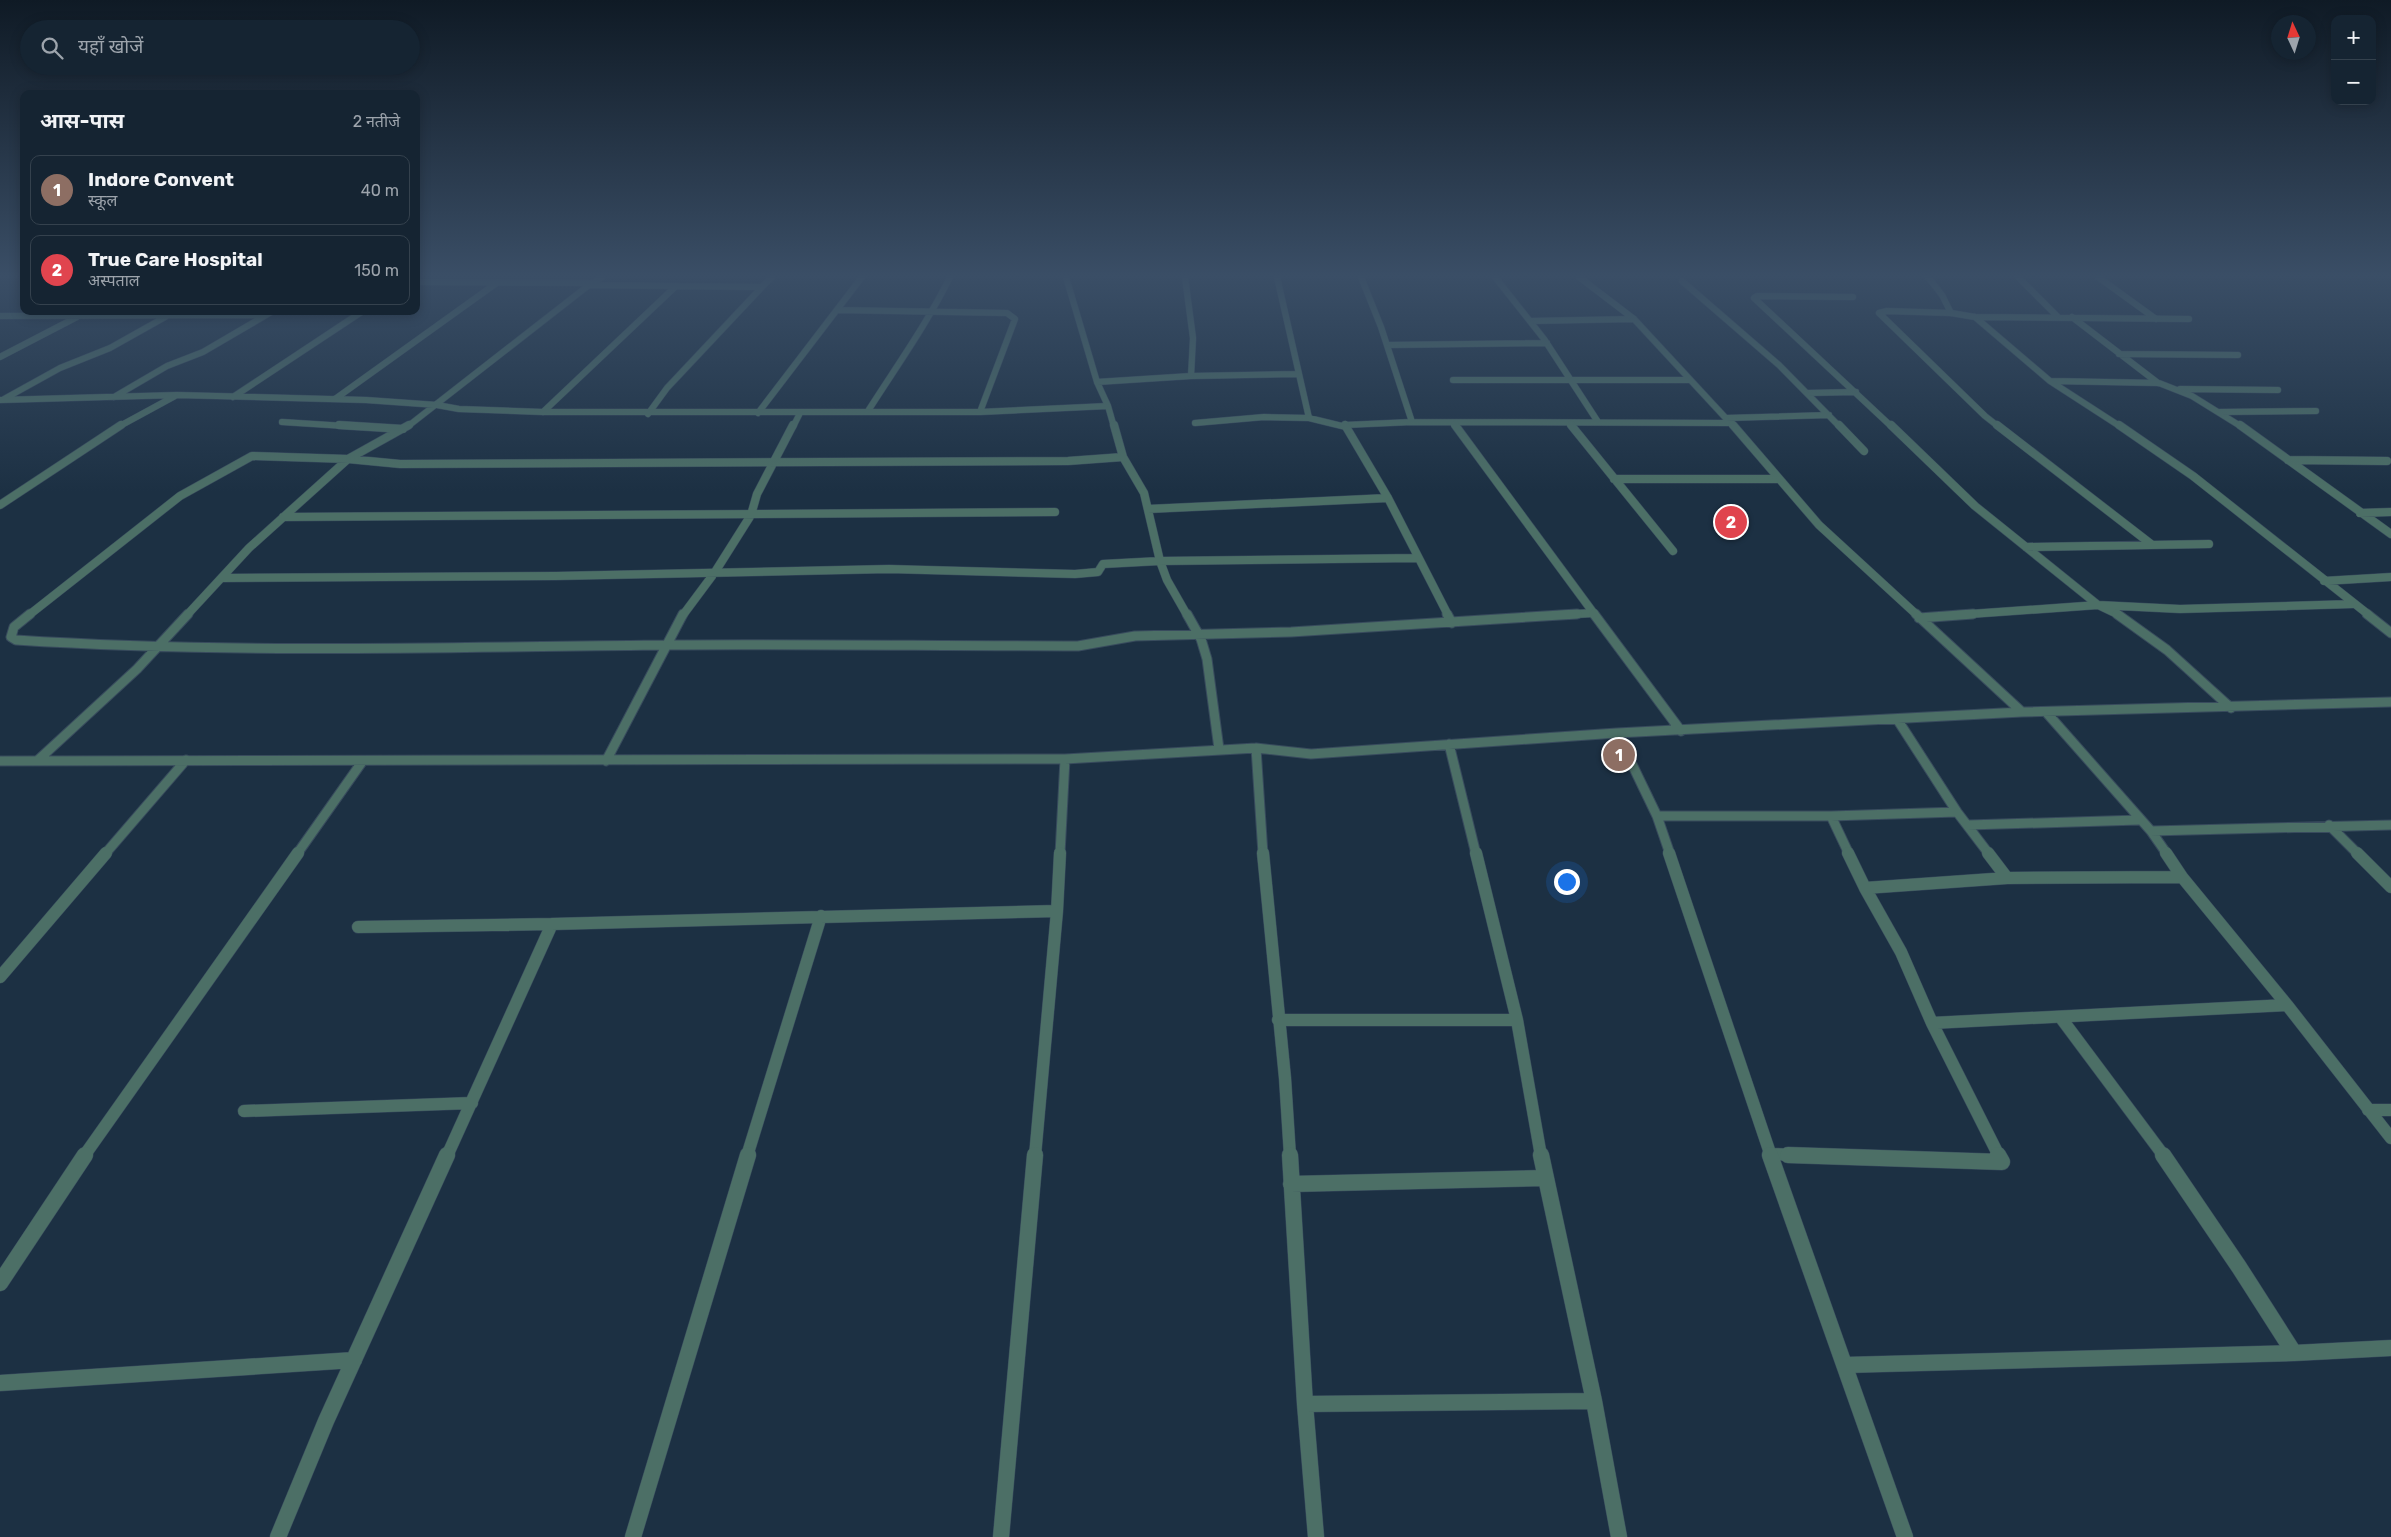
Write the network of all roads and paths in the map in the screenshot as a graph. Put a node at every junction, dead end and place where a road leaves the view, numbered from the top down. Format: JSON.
{"nodes":[{"id":1,"x":16,"y":349,"type":"edge"},
{"id":2,"x":108,"y":349,"type":"edge"},
{"id":3,"x":209,"y":349,"type":"edge"},
{"id":4,"x":305,"y":349,"type":"edge"},
{"id":5,"x":405,"y":349,"type":"edge"},
{"id":6,"x":509,"y":349,"type":"edge"},
{"id":7,"x":610,"y":349,"type":"edge"},
{"id":8,"x":704,"y":349,"type":"edge"},
{"id":9,"x":807,"y":349,"type":"edge"},
{"id":10,"x":907,"y":349,"type":"edge"},
{"id":11,"x":1004,"y":349,"type":"edge"},
{"id":12,"x":1087,"y":349,"type":"edge"},
{"id":13,"x":1192,"y":349,"type":"edge"},
{"id":14,"x":1292,"y":349,"type":"edge"},
{"id":15,"x":1388,"y":349,"type":"edge"},
{"id":16,"x":1551,"y":349,"type":"edge"},
{"id":17,"x":1662,"y":349,"type":"edge"},
{"id":18,"x":1760,"y":349,"type":"edge"},
{"id":19,"x":1809,"y":349,"type":"edge"},
{"id":20,"x":1916,"y":349,"type":"edge"},
{"id":21,"x":2012,"y":349,"type":"edge"},
{"id":22,"x":2112,"y":349,"type":"edge"},
{"id":23,"x":2119,"y":354,"type":"junction"},
{"id":24,"x":2238,"y":355,"type":"dead end"},
{"id":25,"x":0,"y":357,"type":"edge"},
{"id":26,"x":1297,"y":374,"type":"junction"},
{"id":27,"x":1191,"y":376,"type":"junction"},
{"id":28,"x":1572,"y":379,"type":"junction"},
{"id":29,"x":1453,"y":380,"type":"dead end"},
{"id":30,"x":1689,"y":380,"type":"junction"},
{"id":31,"x":2050,"y":381,"type":"junction"},
{"id":32,"x":1097,"y":382,"type":"junction"},
{"id":33,"x":2159,"y":383,"type":"junction"},
{"id":34,"x":2174,"y":388,"type":"junction"},
{"id":35,"x":2278,"y":390,"type":"dead end"},
{"id":36,"x":1856,"y":392,"type":"junction"},
{"id":37,"x":1807,"y":393,"type":"junction"},
{"id":38,"x":177,"y":395,"type":"junction"},
{"id":39,"x":233,"y":396,"type":"junction"},
{"id":40,"x":113,"y":397,"type":"junction"},
{"id":41,"x":335,"y":399,"type":"junction"},
{"id":42,"x":2,"y":400,"type":"edge"},
{"id":43,"x":437,"y":405,"type":"junction"},
{"id":44,"x":1108,"y":406,"type":"junction"},
{"id":45,"x":868,"y":411,"type":"junction"},
{"id":46,"x":2316,"y":411,"type":"dead end"},
{"id":47,"x":543,"y":412,"type":"junction"},
{"id":48,"x":758,"y":412,"type":"junction"},
{"id":49,"x":980,"y":412,"type":"junction"},
{"id":50,"x":2219,"y":412,"type":"junction"},
{"id":51,"x":800,"y":413,"type":"junction"},
{"id":52,"x":648,"y":414,"type":"junction"},
{"id":53,"x":1829,"y":415,"type":"junction"},
{"id":54,"x":1309,"y":418,"type":"junction"},
{"id":55,"x":1728,"y":421,"type":"junction"},
{"id":56,"x":282,"y":422,"type":"dead end"},
{"id":57,"x":1412,"y":422,"type":"junction"},
{"id":58,"x":1598,"y":422,"type":"junction"},
{"id":59,"x":1195,"y":423,"type":"dead end"},
{"id":60,"x":1454,"y":423,"type":"junction"},
{"id":61,"x":1569,"y":423,"type":"junction"},
{"id":62,"x":1345,"y":425,"type":"junction"},
{"id":63,"x":404,"y":429,"type":"junction"},
{"id":64,"x":1864,"y":451,"type":"dead end"},
{"id":65,"x":1124,"y":457,"type":"junction"},
{"id":66,"x":348,"y":459,"type":"junction"},
{"id":67,"x":2288,"y":460,"type":"junction"},
{"id":68,"x":773,"y":461,"type":"junction"},
{"id":69,"x":2387,"y":461,"type":"dead end"},
{"id":70,"x":1614,"y":479,"type":"junction"},
{"id":71,"x":1779,"y":479,"type":"junction"},
{"id":72,"x":1388,"y":498,"type":"junction"},
{"id":73,"x":0,"y":506,"type":"edge"},
{"id":74,"x":1148,"y":509,"type":"junction"},
{"id":75,"x":1054,"y":512,"type":"dead end"},
{"id":76,"x":2391,"y":512,"type":"edge"},
{"id":77,"x":2360,"y":513,"type":"junction"},
{"id":78,"x":751,"y":515,"type":"junction"},
{"id":79,"x":283,"y":518,"type":"junction"},
{"id":80,"x":2391,"y":534,"type":"edge"},
{"id":81,"x":2151,"y":544,"type":"junction"},
{"id":82,"x":2209,"y":544,"type":"dead end"},
{"id":83,"x":2026,"y":546,"type":"junction"},
{"id":84,"x":1673,"y":551,"type":"dead end"},
{"id":85,"x":1418,"y":558,"type":"junction"},
{"id":86,"x":1160,"y":561,"type":"junction"},
{"id":87,"x":714,"y":572,"type":"junction"},
{"id":88,"x":2391,"y":577,"type":"edge"},
{"id":89,"x":222,"y":578,"type":"junction"},
{"id":90,"x":2324,"y":581,"type":"junction"},
{"id":91,"x":2353,"y":604,"type":"junction"},
{"id":92,"x":2098,"y":605,"type":"junction"},
{"id":93,"x":1594,"y":613,"type":"junction"},
{"id":94,"x":1919,"y":618,"type":"junction"},
{"id":95,"x":1452,"y":623,"type":"junction"},
{"id":96,"x":1196,"y":633,"type":"junction"},
{"id":97,"x":2391,"y":633,"type":"edge"},
{"id":98,"x":668,"y":645,"type":"junction"},
{"id":99,"x":155,"y":649,"type":"junction"},
{"id":100,"x":2391,"y":702,"type":"edge"},
{"id":101,"x":2231,"y":708,"type":"junction"},
{"id":102,"x":2022,"y":712,"type":"junction"},
{"id":103,"x":2046,"y":712,"type":"junction"},
{"id":104,"x":1897,"y":719,"type":"junction"},
{"id":105,"x":1682,"y":731,"type":"junction"},
{"id":106,"x":1617,"y":733,"type":"junction"},
{"id":107,"x":1449,"y":744,"type":"junction"},
{"id":108,"x":1256,"y":748,"type":"junction"},
{"id":109,"x":1219,"y":750,"type":"junction"},
{"id":110,"x":1065,"y":759,"type":"junction"},
{"id":111,"x":186,"y":760,"type":"junction"},
{"id":112,"x":37,"y":761,"type":"junction"},
{"id":113,"x":606,"y":761,"type":"junction"},
{"id":114,"x":0,"y":762,"type":"edge"},
{"id":115,"x":362,"y":762,"type":"junction"},
{"id":116,"x":1957,"y":812,"type":"junction"},
{"id":117,"x":1657,"y":816,"type":"junction"},
{"id":118,"x":1831,"y":816,"type":"junction"},
{"id":119,"x":2139,"y":820,"type":"junction"},
{"id":120,"x":1968,"y":825,"type":"junction"},
{"id":121,"x":2329,"y":825,"type":"junction"},
{"id":122,"x":2391,"y":825,"type":"edge"},
{"id":123,"x":2151,"y":831,"type":"junction"},
{"id":124,"x":2182,"y":877,"type":"junction"},
{"id":125,"x":2007,"y":878,"type":"junction"},
{"id":126,"x":2391,"y":887,"type":"edge"},
{"id":127,"x":1865,"y":888,"type":"junction"},
{"id":128,"x":1057,"y":911,"type":"junction"},
{"id":129,"x":821,"y":916,"type":"junction"},
{"id":130,"x":552,"y":924,"type":"junction"},
{"id":131,"x":358,"y":927,"type":"dead end"},
{"id":132,"x":0,"y":977,"type":"edge"},
{"id":133,"x":2287,"y":1004,"type":"junction"},
{"id":134,"x":2061,"y":1018,"type":"junction"},
{"id":135,"x":1278,"y":1020,"type":"junction"},
{"id":136,"x":1516,"y":1020,"type":"junction"},
{"id":137,"x":1932,"y":1023,"type":"junction"},
{"id":138,"x":472,"y":1104,"type":"junction"},
{"id":139,"x":2368,"y":1110,"type":"junction"},
{"id":140,"x":2391,"y":1110,"type":"edge"},
{"id":141,"x":244,"y":1111,"type":"dead end"},
{"id":142,"x":2391,"y":1138,"type":"edge"},
{"id":143,"x":1770,"y":1154,"type":"junction"},
{"id":144,"x":1546,"y":1178,"type":"junction"},
{"id":145,"x":1291,"y":1184,"type":"junction"},
{"id":146,"x":0,"y":1283,"type":"edge"},
{"id":147,"x":2391,"y":1348,"type":"edge"},
{"id":148,"x":2294,"y":1353,"type":"junction"},
{"id":149,"x":354,"y":1360,"type":"junction"},
{"id":150,"x":1845,"y":1365,"type":"junction"},
{"id":151,"x":0,"y":1383,"type":"edge"},
{"id":152,"x":1594,"y":1401,"type":"junction"},
{"id":153,"x":1304,"y":1404,"type":"junction"},
{"id":154,"x":278,"y":1537,"type":"edge"},
{"id":155,"x":634,"y":1537,"type":"edge"},
{"id":156,"x":1001,"y":1537,"type":"edge"},
{"id":157,"x":1316,"y":1537,"type":"edge"},
{"id":158,"x":1619,"y":1537,"type":"edge"},
{"id":159,"x":1905,"y":1537,"type":"edge"}],
"edges":[{"from":1,"to":25,"type":"street"},
{"from":2,"to":42,"type":"street"},
{"from":3,"to":40,"type":"street"},
{"from":4,"to":39,"type":"street"},
{"from":5,"to":41,"type":"street"},
{"from":6,"to":43,"type":"street"},
{"from":7,"to":47,"type":"street"},
{"from":8,"to":52,"type":"street"},
{"from":9,"to":48,"type":"street"},
{"from":10,"to":45,"type":"street"},
{"from":11,"to":49,"type":"street"},
{"from":12,"to":32,"type":"street"},
{"from":13,"to":27,"type":"street"},
{"from":14,"to":26,"type":"street"},
{"from":15,"to":57,"type":"street"},
{"from":16,"to":28,"type":"street"},
{"from":17,"to":30,"type":"street"},
{"from":18,"to":37,"type":"street"},
{"from":19,"to":36,"type":"street"},
{"from":20,"to":81,"type":"street"},
{"from":21,"to":31,"type":"street"},
{"from":22,"to":23,"type":"street"},
{"from":23,"to":24,"type":"street"},
{"from":23,"to":33,"type":"street"},
{"from":26,"to":27,"type":"street"},
{"from":26,"to":54,"type":"street"},
{"from":27,"to":32,"type":"street"},
{"from":28,"to":29,"type":"street"},
{"from":28,"to":30,"type":"street"},
{"from":28,"to":58,"type":"street"},
{"from":30,"to":55,"type":"street"},
{"from":31,"to":33,"type":"street"},
{"from":31,"to":90,"type":"street"},
{"from":32,"to":44,"type":"street"},
{"from":33,"to":34,"type":"street"},
{"from":34,"to":35,"type":"street"},
{"from":34,"to":50,"type":"street"},
{"from":36,"to":37,"type":"street"},
{"from":36,"to":83,"type":"street"},
{"from":37,"to":53,"type":"street"},
{"from":38,"to":39,"type":"street"},
{"from":38,"to":40,"type":"street"},
{"from":38,"to":73,"type":"street"},
{"from":39,"to":41,"type":"street"},
{"from":40,"to":42,"type":"street"},
{"from":41,"to":43,"type":"street"},
{"from":43,"to":47,"type":"street"},
{"from":43,"to":63,"type":"street"},
{"from":44,"to":49,"type":"street"},
{"from":44,"to":65,"type":"street"},
{"from":45,"to":49,"type":"street"},
{"from":45,"to":51,"type":"street"},
{"from":46,"to":50,"type":"street"},
{"from":47,"to":52,"type":"street"},
{"from":48,"to":51,"type":"street"},
{"from":48,"to":52,"type":"street"},
{"from":50,"to":67,"type":"street"},
{"from":51,"to":68,"type":"street"},
{"from":53,"to":55,"type":"street"},
{"from":53,"to":64,"type":"street"},
{"from":54,"to":59,"type":"street"},
{"from":54,"to":62,"type":"street"},
{"from":55,"to":58,"type":"street"},
{"from":55,"to":71,"type":"street"},
{"from":56,"to":63,"type":"street"},
{"from":57,"to":60,"type":"street"},
{"from":57,"to":62,"type":"street"},
{"from":58,"to":61,"type":"street"},
{"from":60,"to":61,"type":"street"},
{"from":60,"to":93,"type":"street"},
{"from":61,"to":70,"type":"street"},
{"from":62,"to":72,"type":"street"},
{"from":63,"to":66,"type":"street"},
{"from":65,"to":68,"type":"street"},
{"from":65,"to":74,"type":"street"},
{"from":66,"to":68,"type":"street"},
{"from":66,"to":79,"type":"street"},
{"from":66,"to":99,"type":"street"},
{"from":67,"to":69,"type":"street"},
{"from":67,"to":77,"type":"street"},
{"from":68,"to":78,"type":"street"},
{"from":70,"to":71,"type":"street"},
{"from":70,"to":84,"type":"street"},
{"from":71,"to":94,"type":"street"},
{"from":72,"to":74,"type":"street"},
{"from":72,"to":85,"type":"street"},
{"from":74,"to":86,"type":"street"},
{"from":75,"to":78,"type":"street"},
{"from":76,"to":77,"type":"street"},
{"from":77,"to":80,"type":"street"},
{"from":78,"to":79,"type":"street"},
{"from":78,"to":87,"type":"street"},
{"from":79,"to":89,"type":"street"},
{"from":81,"to":82,"type":"street"},
{"from":81,"to":83,"type":"street"},
{"from":83,"to":92,"type":"street"},
{"from":85,"to":86,"type":"street"},
{"from":85,"to":95,"type":"street"},
{"from":86,"to":87,"type":"street"},
{"from":86,"to":96,"type":"street"},
{"from":87,"to":89,"type":"street"},
{"from":87,"to":98,"type":"street"},
{"from":88,"to":90,"type":"street"},
{"from":89,"to":99,"type":"street"},
{"from":90,"to":91,"type":"street"},
{"from":91,"to":92,"type":"street"},
{"from":91,"to":97,"type":"street"},
{"from":92,"to":94,"type":"street"},
{"from":92,"to":101,"type":"street"},
{"from":93,"to":95,"type":"street"},
{"from":93,"to":105,"type":"street"},
{"from":94,"to":102,"type":"street"},
{"from":95,"to":96,"type":"street"},
{"from":96,"to":98,"type":"street"},
{"from":96,"to":109,"type":"street"},
{"from":98,"to":99,"type":"street"},
{"from":98,"to":113,"type":"street"},
{"from":99,"to":112,"type":"street"},
{"from":100,"to":101,"type":"street"},
{"from":101,"to":103,"type":"street"},
{"from":102,"to":103,"type":"street"},
{"from":102,"to":104,"type":"street"},
{"from":103,"to":119,"type":"street"},
{"from":104,"to":105,"type":"street"},
{"from":104,"to":116,"type":"street"},
{"from":105,"to":106,"type":"street"},
{"from":106,"to":107,"type":"street"},
{"from":106,"to":117,"type":"street"},
{"from":107,"to":108,"type":"street"},
{"from":107,"to":136,"type":"street"},
{"from":108,"to":109,"type":"street"},
{"from":108,"to":135,"type":"street"},
{"from":109,"to":110,"type":"street"},
{"from":110,"to":113,"type":"street"},
{"from":110,"to":128,"type":"street"},
{"from":111,"to":112,"type":"street"},
{"from":111,"to":115,"type":"street"},
{"from":111,"to":132,"type":"street"},
{"from":112,"to":114,"type":"street"},
{"from":113,"to":115,"type":"street"},
{"from":115,"to":146,"type":"street"},
{"from":116,"to":118,"type":"street"},
{"from":116,"to":120,"type":"street"},
{"from":117,"to":118,"type":"street"},
{"from":117,"to":143,"type":"street"},
{"from":118,"to":127,"type":"street"},
{"from":119,"to":120,"type":"street"},
{"from":119,"to":123,"type":"street"},
{"from":120,"to":125,"type":"street"},
{"from":121,"to":122,"type":"street"},
{"from":121,"to":123,"type":"street"},
{"from":121,"to":126,"type":"street"},
{"from":123,"to":124,"type":"street"},
{"from":124,"to":125,"type":"street"},
{"from":124,"to":133,"type":"street"},
{"from":125,"to":127,"type":"street"},
{"from":127,"to":137,"type":"street"},
{"from":128,"to":129,"type":"street"},
{"from":128,"to":156,"type":"street"},
{"from":129,"to":130,"type":"street"},
{"from":129,"to":155,"type":"street"},
{"from":130,"to":131,"type":"street"},
{"from":130,"to":138,"type":"street"},
{"from":133,"to":134,"type":"street"},
{"from":133,"to":139,"type":"street"},
{"from":134,"to":137,"type":"street"},
{"from":134,"to":148,"type":"street"},
{"from":135,"to":136,"type":"street"},
{"from":135,"to":145,"type":"street"},
{"from":136,"to":144,"type":"street"},
{"from":137,"to":143,"type":"street"},
{"from":138,"to":141,"type":"street"},
{"from":138,"to":149,"type":"street"},
{"from":139,"to":140,"type":"street"},
{"from":139,"to":142,"type":"street"},
{"from":143,"to":150,"type":"street"},
{"from":144,"to":145,"type":"street"},
{"from":144,"to":152,"type":"street"},
{"from":145,"to":153,"type":"street"},
{"from":147,"to":148,"type":"street"},
{"from":148,"to":150,"type":"street"},
{"from":149,"to":151,"type":"street"},
{"from":149,"to":154,"type":"street"},
{"from":150,"to":159,"type":"street"},
{"from":152,"to":153,"type":"street"},
{"from":152,"to":158,"type":"street"},
{"from":153,"to":157,"type":"street"}]}
